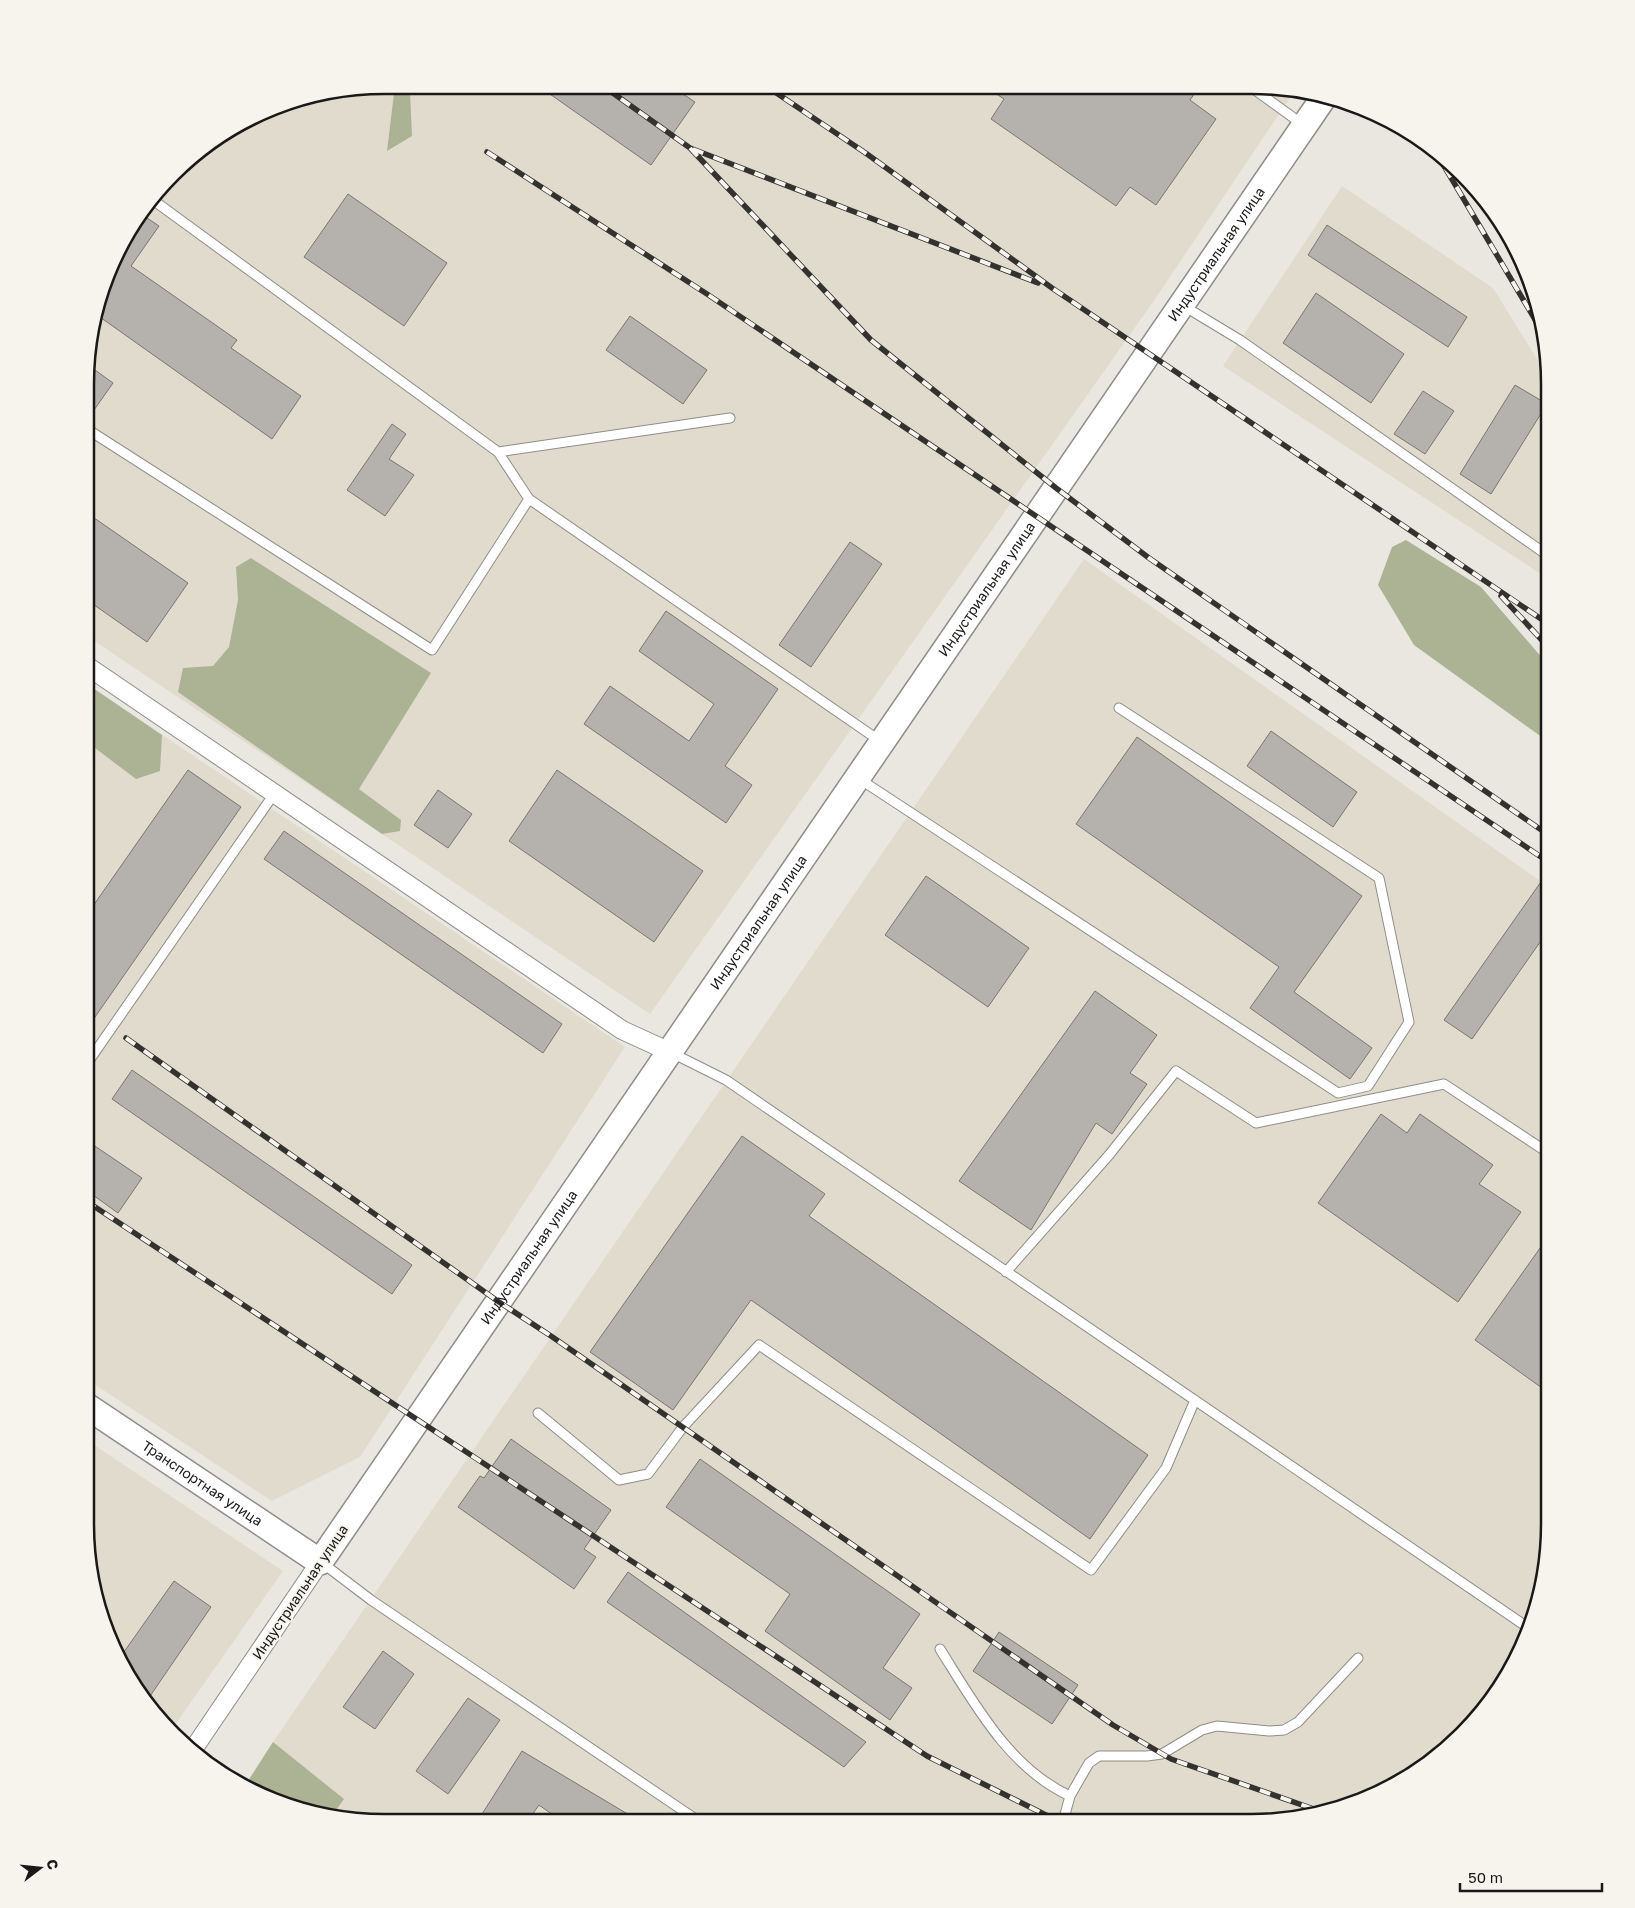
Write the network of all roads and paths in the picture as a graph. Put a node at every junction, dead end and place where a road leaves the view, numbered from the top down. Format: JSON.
{"nodes":[{"id":1,"x":1260,"y":94,"type":"edge"},
{"id":2,"x":1321,"y":102,"type":"edge"},
{"id":3,"x":1305,"y":126,"type":"junction"},
{"id":4,"x":157,"y":203,"type":"edge"},
{"id":5,"x":1182,"y":305,"type":"junction"},
{"id":6,"x":730,"y":418,"type":"dead end"},
{"id":7,"x":94,"y":433,"type":"edge"},
{"id":8,"x":498,"y":452,"type":"junction"},
{"id":9,"x":529,"y":499,"type":"junction"},
{"id":10,"x":1541,"y":551,"type":"edge"},
{"id":11,"x":94,"y":671,"type":"edge"},
{"id":12,"x":1119,"y":708,"type":"dead end"},
{"id":13,"x":882,"y":743,"type":"junction"},
{"id":14,"x":858,"y":778,"type":"junction"},
{"id":15,"x":274,"y":794,"type":"junction"},
{"id":16,"x":670,"y":1052,"type":"junction"},
{"id":17,"x":94,"y":1053,"type":"edge"},
{"id":18,"x":1541,"y":1148,"type":"edge"},
{"id":19,"x":1006,"y":1272,"type":"junction"},
{"id":20,"x":1195,"y":1400,"type":"junction"},
{"id":21,"x":94,"y":1411,"type":"edge"},
{"id":22,"x":538,"y":1412,"type":"dead end"},
{"id":23,"x":320,"y":1562,"type":"junction"},
{"id":24,"x":1523,"y":1625,"type":"edge"},
{"id":25,"x":940,"y":1649,"type":"dead end"},
{"id":26,"x":1358,"y":1658,"type":"dead end"},
{"id":27,"x":196,"y":1745,"type":"edge"},
{"id":28,"x":1070,"y":1796,"type":"junction"},
{"id":29,"x":688,"y":1814,"type":"edge"},
{"id":30,"x":1065,"y":1814,"type":"edge"}],
"edges":[{"from":1,"to":3,"type":"lane"},
{"from":2,"to":3,"type":"street","name":"Индустриальная улица"},
{"from":3,"to":5,"type":"street","name":"Индустриальная улица"},
{"from":4,"to":8,"type":"lane"},
{"from":5,"to":10,"type":"lane"},
{"from":5,"to":13,"type":"street","name":"Индустриальная улица"},
{"from":6,"to":8,"type":"lane"},
{"from":7,"to":9,"type":"lane"},
{"from":8,"to":9,"type":"lane"},
{"from":9,"to":13,"type":"lane"},
{"from":11,"to":15,"type":"street"},
{"from":12,"to":14,"type":"lane"},
{"from":13,"to":14,"type":"street","name":"Индустриальная улица"},
{"from":14,"to":16,"type":"street","name":"Индустриальная улица"},
{"from":15,"to":16,"type":"street"},
{"from":15,"to":17,"type":"lane"},
{"from":16,"to":19,"type":"lane"},
{"from":16,"to":23,"type":"street","name":"Индустриальная улица"},
{"from":18,"to":19,"type":"lane"},
{"from":19,"to":20,"type":"lane"},
{"from":20,"to":22,"type":"lane"},
{"from":20,"to":24,"type":"lane"},
{"from":21,"to":23,"type":"street","name":"Транспортная улица"},
{"from":23,"to":27,"type":"street","name":"Индустриальная улица"},
{"from":23,"to":29,"type":"lane"},
{"from":25,"to":28,"type":"lane"},
{"from":26,"to":28,"type":"lane"},
{"from":28,"to":30,"type":"lane"}]}
